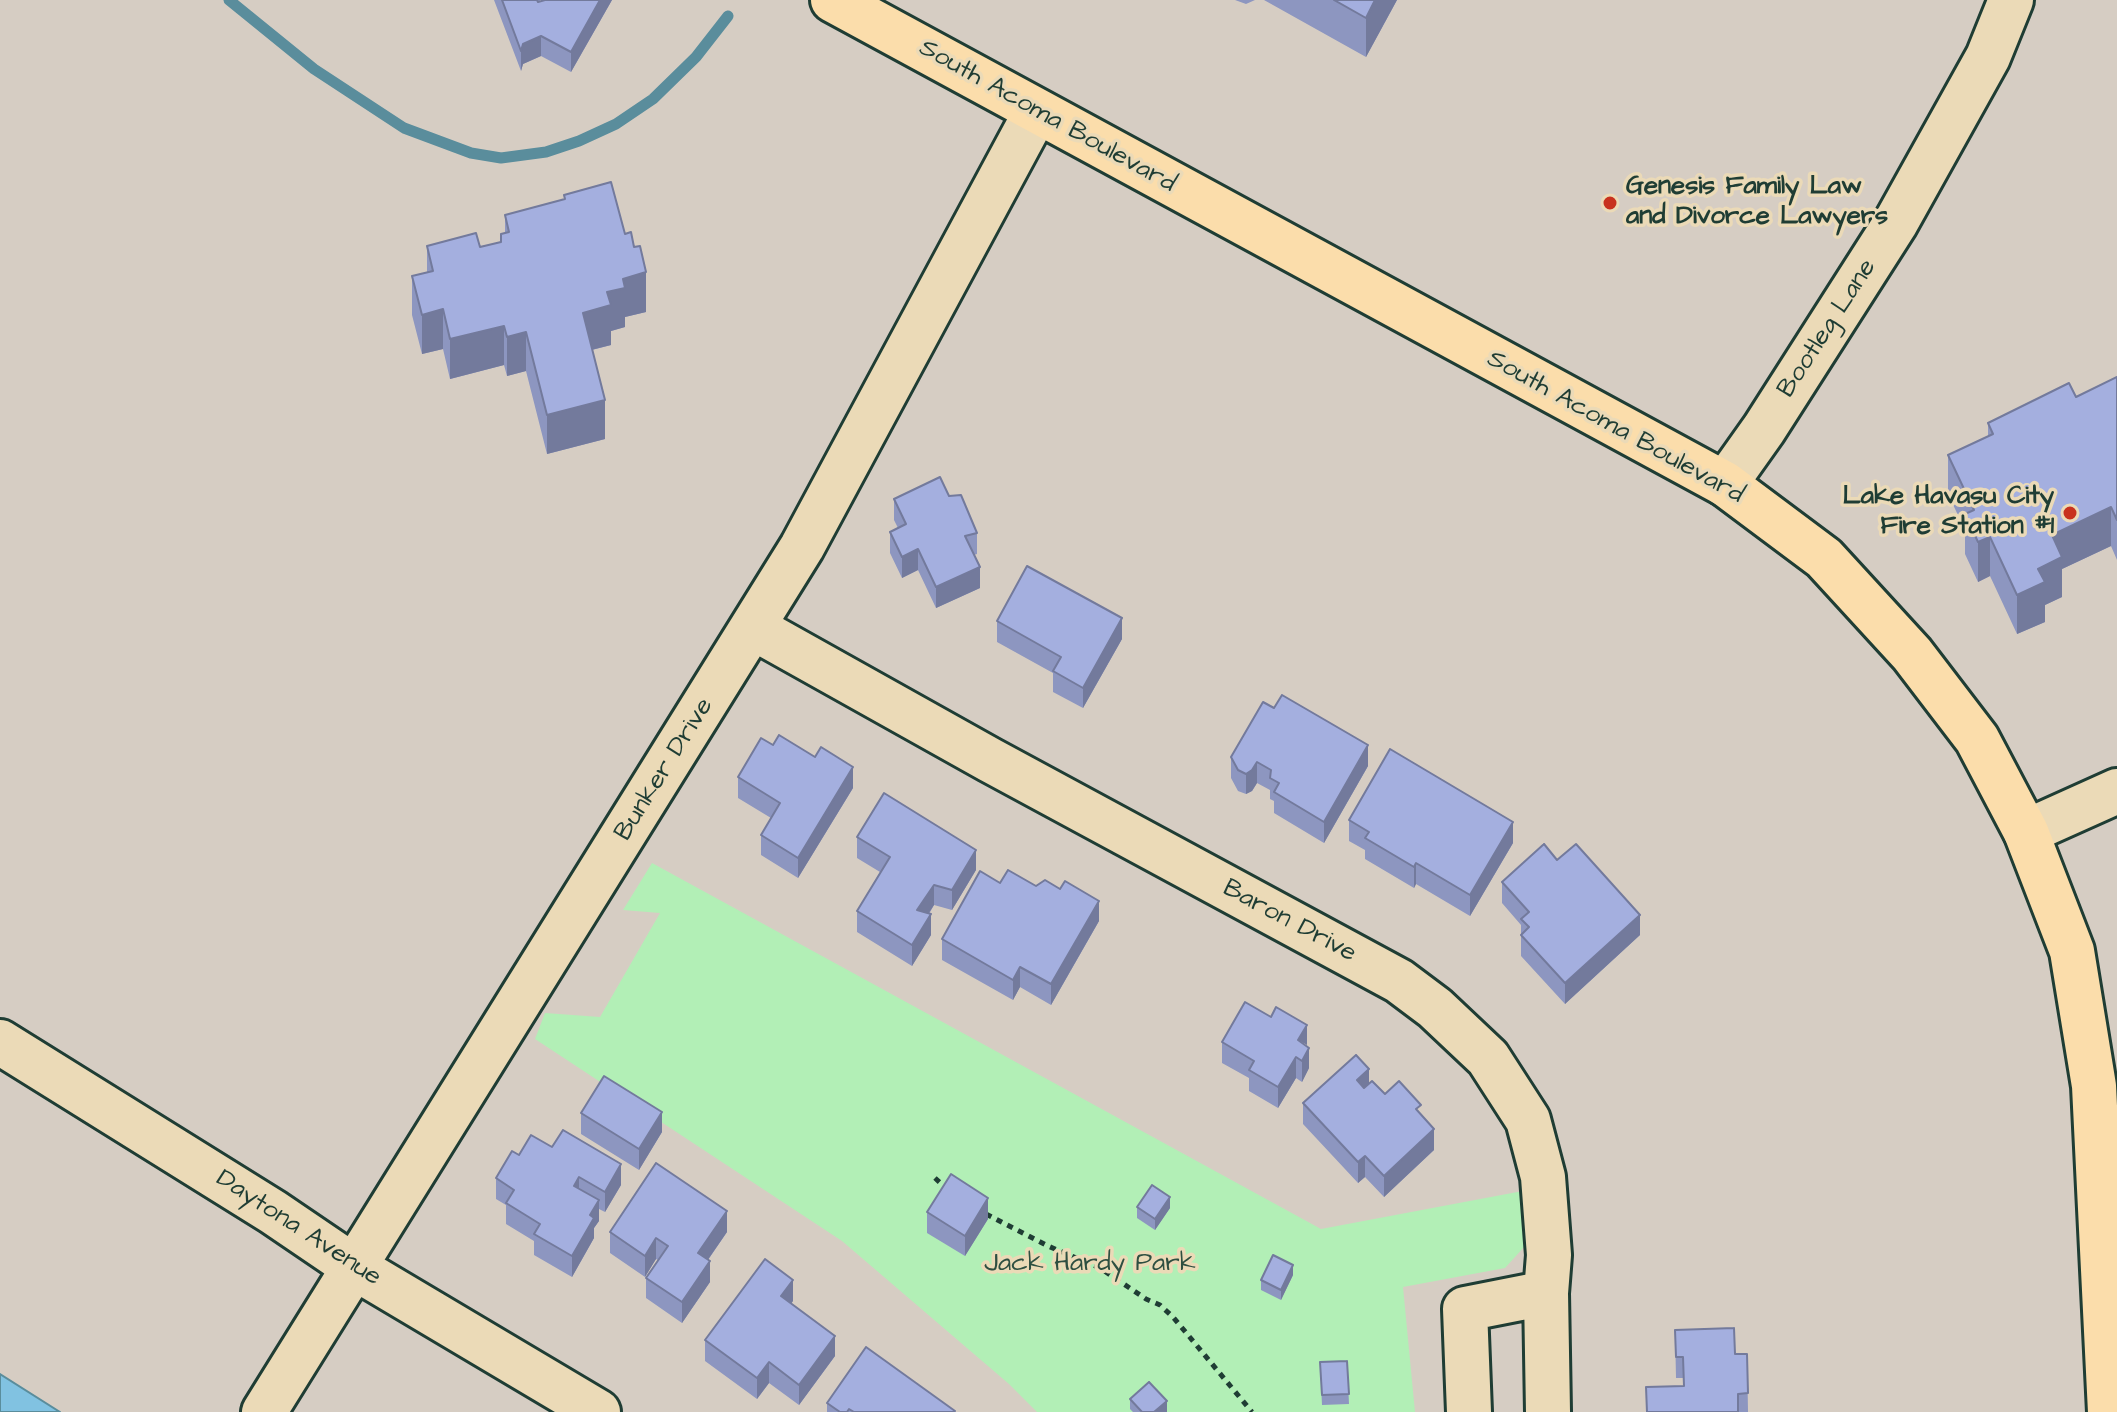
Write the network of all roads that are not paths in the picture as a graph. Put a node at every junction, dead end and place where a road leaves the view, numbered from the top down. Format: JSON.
{"nodes":[{"id":1,"x":833,"y":0,"type":"edge"},
{"id":2,"x":2011,"y":0,"type":"edge"},
{"id":3,"x":1036,"y":112,"type":"junction"},
{"id":4,"x":1725,"y":484,"type":"junction"},
{"id":5,"x":754,"y":628,"type":"junction"},
{"id":6,"x":2117,"y":791,"type":"edge"},
{"id":7,"x":2026,"y":832,"type":"junction"},
{"id":8,"x":0,"y":1042,"type":"edge"},
{"id":9,"x":354,"y":1267,"type":"junction"},
{"id":10,"x":1546,"y":1293,"type":"junction"},
{"id":11,"x":264,"y":1412,"type":"edge"},
{"id":12,"x":598,"y":1412,"type":"edge"},
{"id":13,"x":1469,"y":1412,"type":"edge"},
{"id":14,"x":1548,"y":1412,"type":"edge"},
{"id":15,"x":2110,"y":1412,"type":"edge"}],
"edges":[{"from":1,"to":3,"type":"main road","name":"South Acoma Boulevard"},
{"from":2,"to":4,"type":"street","name":"Bootleg Lane"},
{"from":3,"to":4,"type":"main road","name":"South Acoma Boulevard"},
{"from":3,"to":5,"type":"street","name":"Bunker Drive"},
{"from":4,"to":7,"type":"main road","name":"South Acoma Boulevard"},
{"from":5,"to":9,"type":"street","name":"Bunker Drive"},
{"from":5,"to":10,"type":"street","name":"Baron Drive"},
{"from":6,"to":7,"type":"street"},
{"from":7,"to":15,"type":"main road","name":"South Acoma Boulevard"},
{"from":8,"to":9,"type":"street","name":"Daytona Avenue"},
{"from":9,"to":11,"type":"street","name":"Bunker Drive"},
{"from":9,"to":12,"type":"street","name":"Daytona Avenue"},
{"from":10,"to":13,"type":"street"},
{"from":10,"to":14,"type":"street","name":"Baron Drive"}]}
